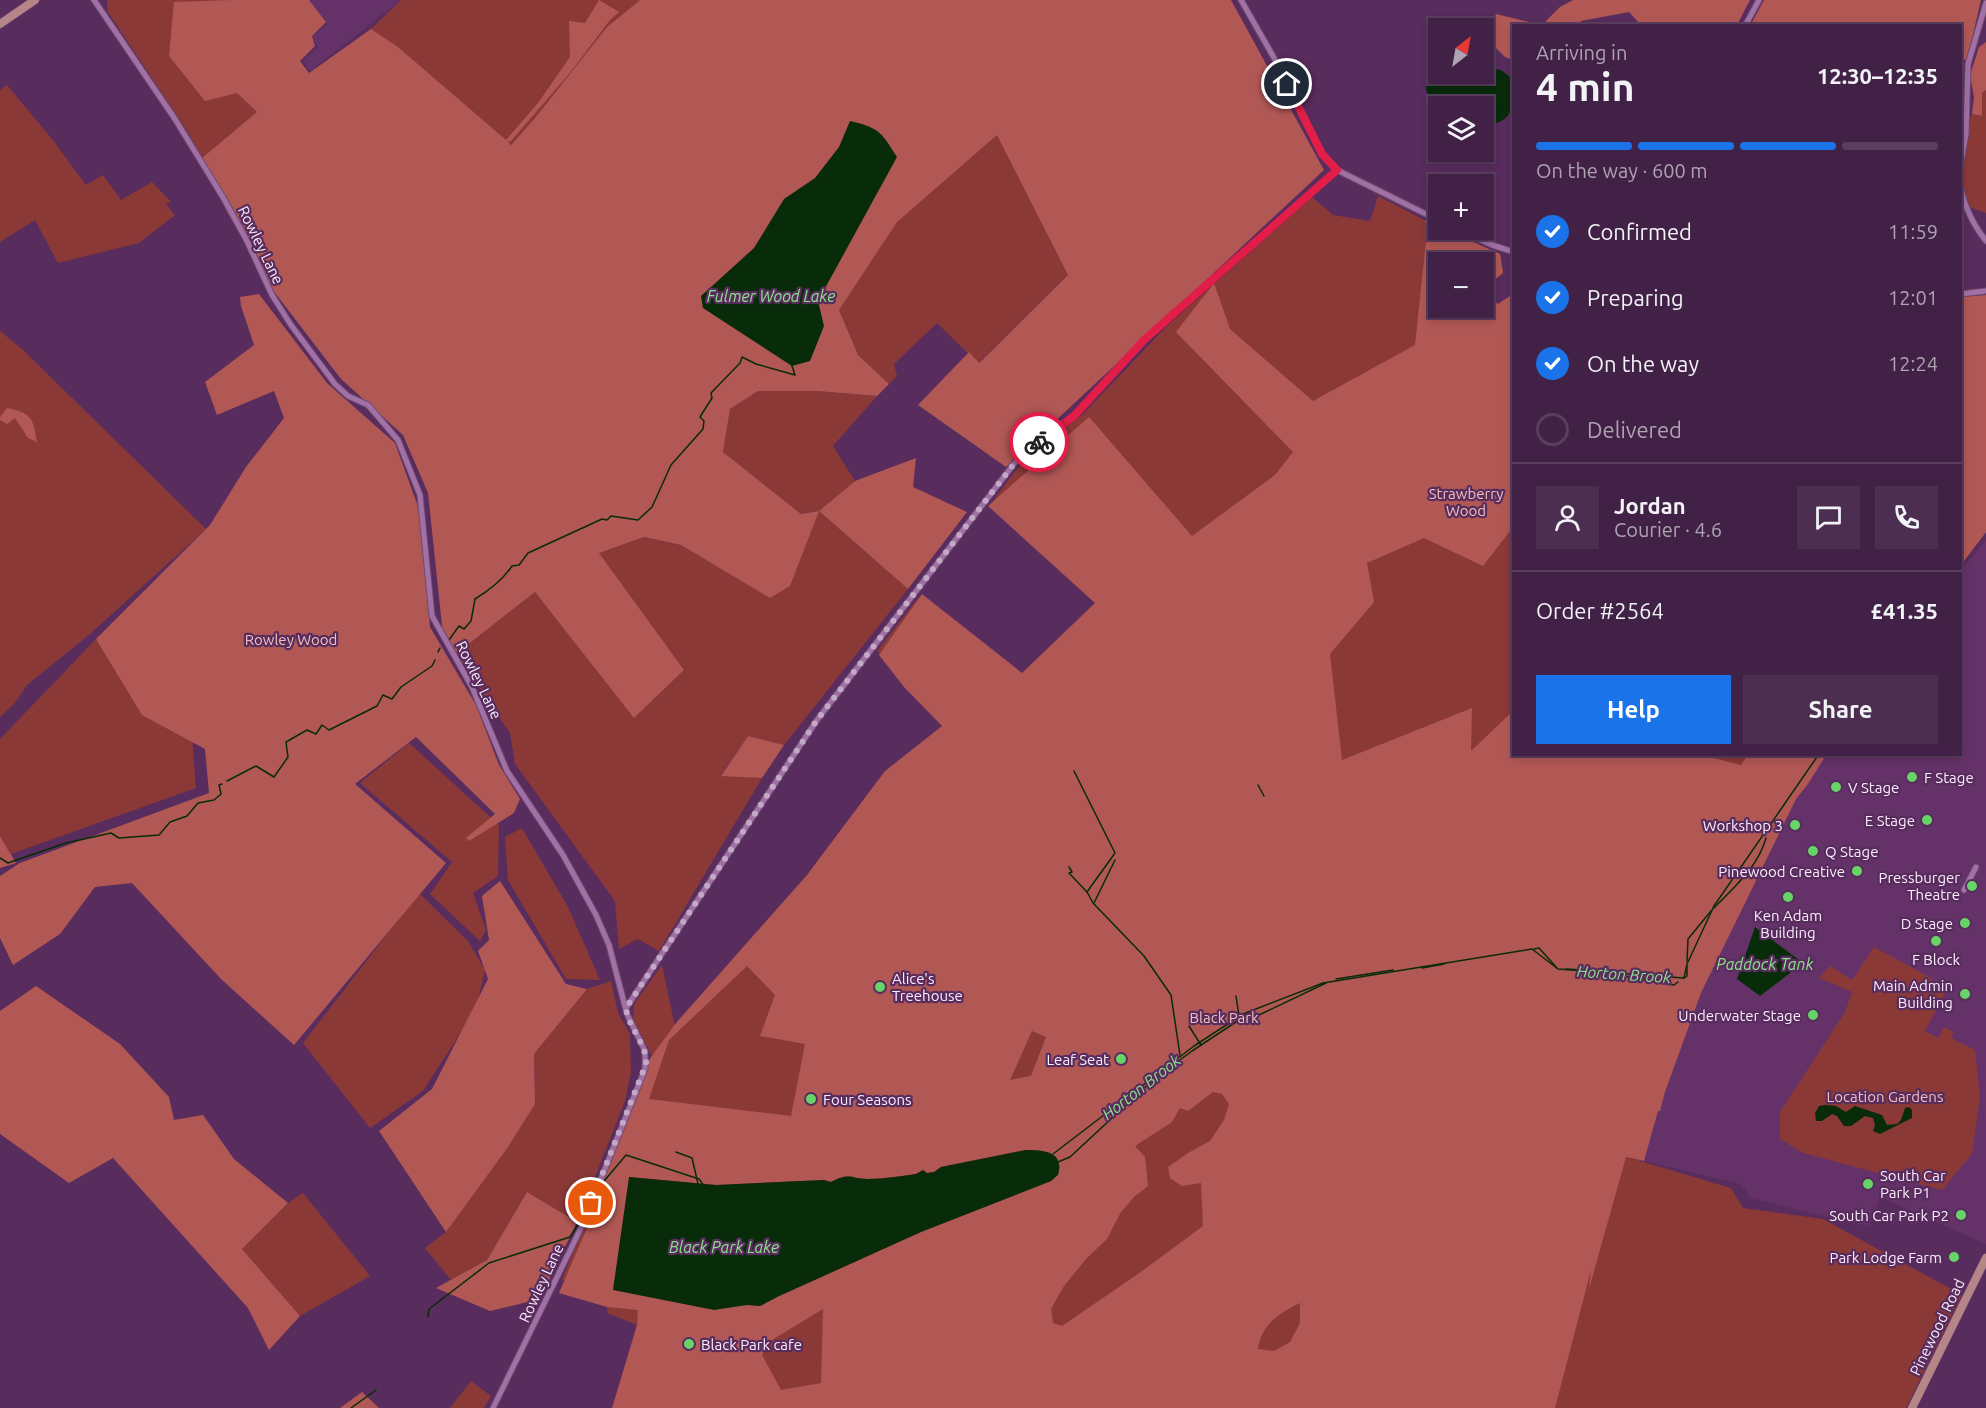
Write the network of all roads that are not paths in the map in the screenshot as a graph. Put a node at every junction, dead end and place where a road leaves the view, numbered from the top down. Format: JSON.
{"nodes":[{"id":1,"x":35,"y":0,"type":"edge"},
{"id":2,"x":94,"y":0,"type":"edge"},
{"id":3,"x":1241,"y":0,"type":"edge"},
{"id":4,"x":1759,"y":0,"type":"edge"},
{"id":5,"x":1986,"y":3,"type":"edge"},
{"id":6,"x":0,"y":24,"type":"edge"},
{"id":7,"x":1746,"y":24,"type":"edge"},
{"id":8,"x":1962,"y":157,"type":"edge"},
{"id":9,"x":1337,"y":170,"type":"junction"},
{"id":10,"x":1962,"y":194,"type":"edge"},
{"id":11,"x":1428,"y":215,"type":"edge"},
{"id":12,"x":1481,"y":240,"type":"edge"},
{"id":13,"x":1986,"y":242,"type":"edge"},
{"id":14,"x":1512,"y":251,"type":"edge"},
{"id":15,"x":1986,"y":291,"type":"edge"},
{"id":16,"x":1962,"y":294,"type":"edge"},
{"id":17,"x":1976,"y":867,"type":"dead end"},
{"id":18,"x":1964,"y":890,"type":"dead end"},
{"id":19,"x":626,"y":1008,"type":"junction"},
{"id":20,"x":1986,"y":1258,"type":"edge"},
{"id":21,"x":493,"y":1408,"type":"edge"},
{"id":22,"x":1912,"y":1408,"type":"edge"}],
"edges":[{"from":1,"to":6,"type":"street"},
{"from":2,"to":19,"type":"street","name":"Rowley Lane"},
{"from":3,"to":9,"type":"street"},
{"from":4,"to":7,"type":"street"},
{"from":5,"to":8,"type":"street"},
{"from":9,"to":11,"type":"street"},
{"from":9,"to":19,"type":"street"},
{"from":10,"to":13,"type":"street"},
{"from":12,"to":14,"type":"street"},
{"from":15,"to":16,"type":"street"},
{"from":17,"to":18,"type":"street"},
{"from":19,"to":21,"type":"street","name":"Rowley Lane"},
{"from":20,"to":22,"type":"street","name":"Pinewood Road"}]}
